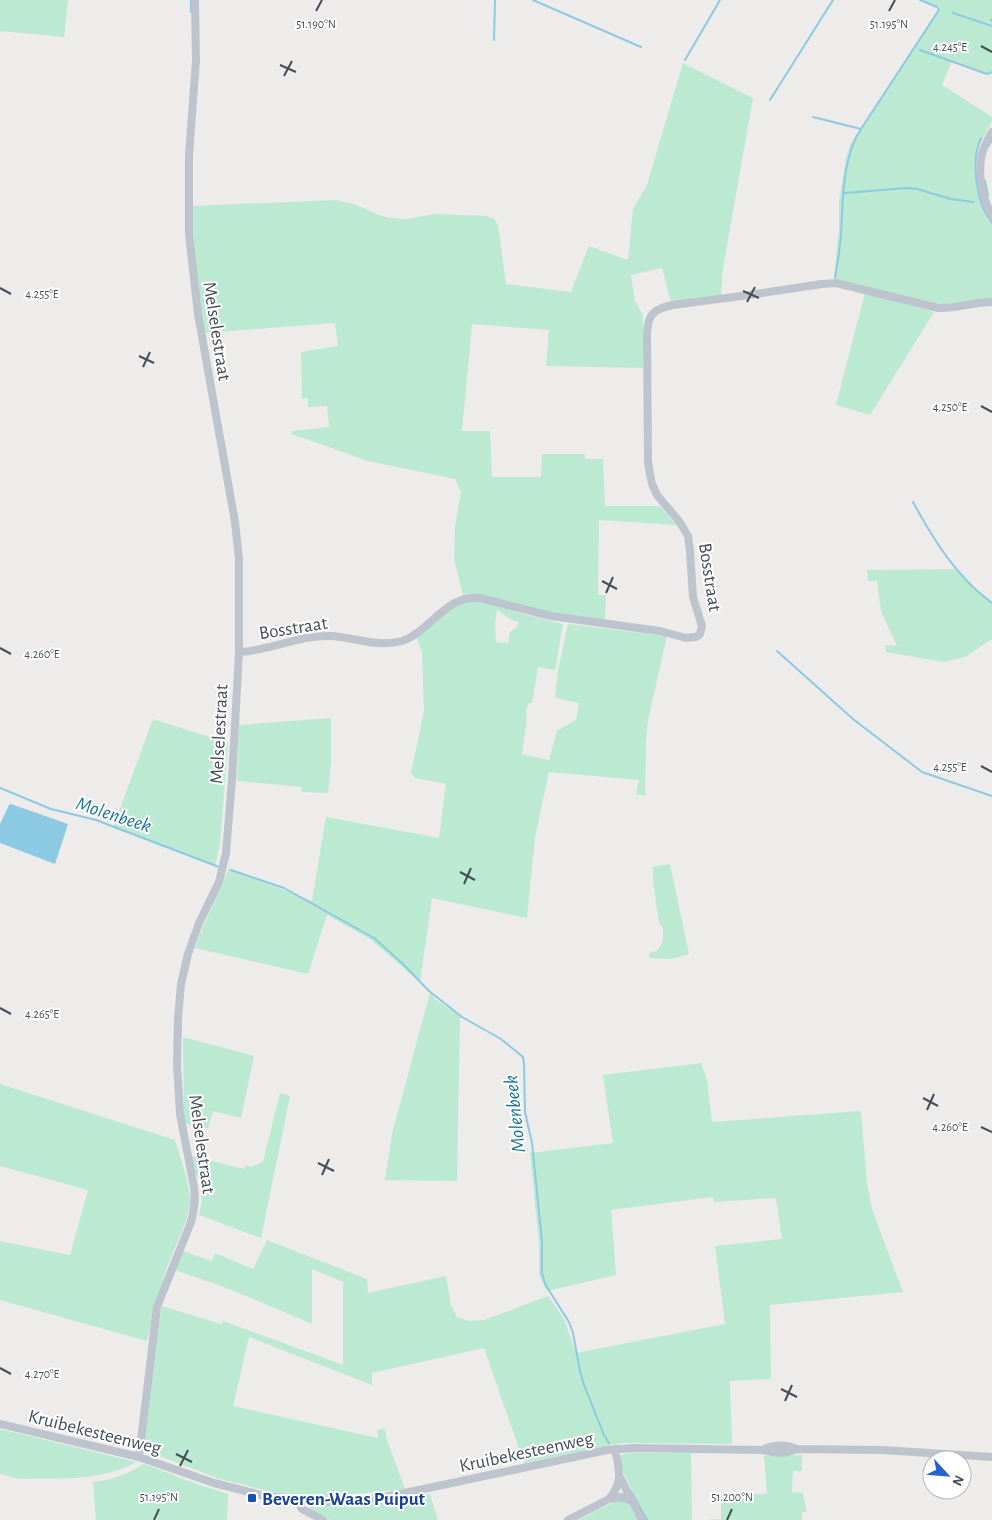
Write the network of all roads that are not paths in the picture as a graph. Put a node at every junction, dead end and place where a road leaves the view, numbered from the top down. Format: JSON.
{"nodes":[{"id":1,"x":195,"y":0,"type":"edge"},
{"id":2,"x":992,"y":132,"type":"edge"},
{"id":3,"x":992,"y":217,"type":"edge"},
{"id":4,"x":992,"y":302,"type":"edge"},
{"id":5,"x":239,"y":652,"type":"junction"},
{"id":6,"x":0,"y":1424,"type":"edge"},
{"id":7,"x":615,"y":1449,"type":"junction"},
{"id":8,"x":139,"y":1457,"type":"junction"},
{"id":9,"x":992,"y":1457,"type":"edge"},
{"id":10,"x":620,"y":1475,"type":"junction"},
{"id":11,"x":610,"y":1499,"type":"junction"},
{"id":12,"x":297,"y":1500,"type":"junction"},
{"id":13,"x":633,"y":1502,"type":"junction"},
{"id":14,"x":323,"y":1520,"type":"edge"},
{"id":15,"x":568,"y":1520,"type":"edge"},
{"id":16,"x":642,"y":1520,"type":"edge"}],
"edges":[{"from":1,"to":5,"type":"street","name":"Melselestraat"},
{"from":2,"to":3,"type":"street"},
{"from":4,"to":5,"type":"street","name":"Bosstraat"},
{"from":5,"to":8,"type":"street","name":"Melselestraat"},
{"from":6,"to":8,"type":"street","name":"Kruibekesteenweg"},
{"from":7,"to":9,"type":"street","name":"Kruibekesteenweg"},
{"from":7,"to":10,"type":"street"},
{"from":7,"to":12,"type":"street","name":"Kruibekesteenweg"},
{"from":8,"to":12,"type":"street","name":"Kruibekesteenweg"},
{"from":10,"to":11,"type":"street"},
{"from":10,"to":13,"type":"street"},
{"from":11,"to":13,"type":"street"},
{"from":11,"to":15,"type":"street"},
{"from":12,"to":14,"type":"street"},
{"from":13,"to":16,"type":"street"}]}
